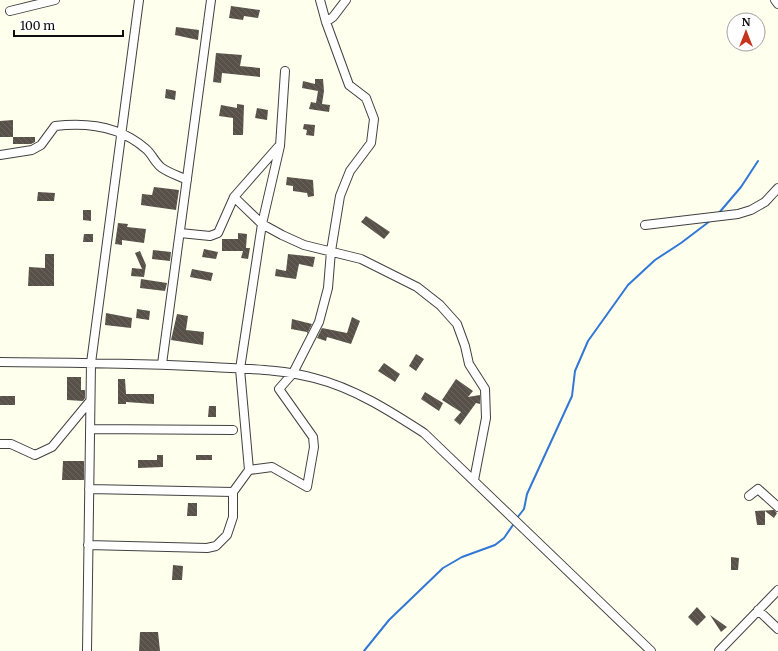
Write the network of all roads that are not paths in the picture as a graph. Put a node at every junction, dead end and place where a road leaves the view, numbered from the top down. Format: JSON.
{"nodes":[{"id":1,"x":55,"y":0,"type":"edge"},
{"id":2,"x":139,"y":0,"type":"edge"},
{"id":3,"x":211,"y":0,"type":"edge"},
{"id":4,"x":320,"y":0,"type":"edge"},
{"id":5,"x":346,"y":0,"type":"edge"},
{"id":6,"x":775,"y":0,"type":"edge"},
{"id":7,"x":778,"y":4,"type":"edge"},
{"id":8,"x":10,"y":11,"type":"dead end"},
{"id":9,"x":326,"y":22,"type":"junction"},
{"id":10,"x":285,"y":71,"type":"dead end"},
{"id":11,"x":121,"y":133,"type":"junction"},
{"id":12,"x":280,"y":146,"type":"junction"},
{"id":13,"x":0,"y":155,"type":"edge"},
{"id":14,"x":187,"y":180,"type":"junction"},
{"id":15,"x":778,"y":188,"type":"edge"},
{"id":16,"x":234,"y":197,"type":"junction"},
{"id":17,"x":262,"y":224,"type":"junction"},
{"id":18,"x":645,"y":225,"type":"dead end"},
{"id":19,"x":180,"y":233,"type":"junction"},
{"id":20,"x":331,"y":251,"type":"junction"},
{"id":21,"x":0,"y":362,"type":"edge"},
{"id":22,"x":91,"y":363,"type":"junction"},
{"id":23,"x":162,"y":364,"type":"junction"},
{"id":24,"x":240,"y":369,"type":"junction"},
{"id":25,"x":293,"y":373,"type":"junction"},
{"id":26,"x":90,"y":402,"type":"junction"},
{"id":27,"x":90,"y":429,"type":"junction"},
{"id":28,"x":232,"y":430,"type":"dead end"},
{"id":29,"x":0,"y":444,"type":"edge"},
{"id":30,"x":249,"y":470,"type":"junction"},
{"id":31,"x":474,"y":480,"type":"junction"},
{"id":32,"x":89,"y":489,"type":"junction"},
{"id":33,"x":233,"y":492,"type":"junction"},
{"id":34,"x":749,"y":496,"type":"dead end"},
{"id":35,"x":778,"y":507,"type":"edge"},
{"id":36,"x":88,"y":545,"type":"junction"},
{"id":37,"x":778,"y":590,"type":"edge"},
{"id":38,"x":758,"y":610,"type":"junction"},
{"id":39,"x":778,"y":629,"type":"edge"},
{"id":40,"x":87,"y":651,"type":"edge"},
{"id":41,"x":652,"y":651,"type":"edge"},
{"id":42,"x":719,"y":651,"type":"edge"}],
"edges":[{"from":1,"to":8,"type":"street"},
{"from":2,"to":11,"type":"street"},
{"from":3,"to":14,"type":"street"},
{"from":4,"to":9,"type":"street"},
{"from":5,"to":9,"type":"street"},
{"from":6,"to":7,"type":"street"},
{"from":9,"to":20,"type":"street"},
{"from":10,"to":12,"type":"street"},
{"from":11,"to":13,"type":"street"},
{"from":11,"to":14,"type":"street"},
{"from":11,"to":22,"type":"street"},
{"from":12,"to":16,"type":"street"},
{"from":12,"to":17,"type":"street"},
{"from":14,"to":19,"type":"street"},
{"from":15,"to":18,"type":"street"},
{"from":16,"to":17,"type":"street"},
{"from":16,"to":19,"type":"street"},
{"from":17,"to":20,"type":"street"},
{"from":17,"to":24,"type":"street"},
{"from":19,"to":23,"type":"street"},
{"from":20,"to":25,"type":"street"},
{"from":20,"to":31,"type":"street"},
{"from":21,"to":22,"type":"street"},
{"from":22,"to":23,"type":"street"},
{"from":22,"to":26,"type":"street"},
{"from":23,"to":24,"type":"street"},
{"from":24,"to":25,"type":"street"},
{"from":24,"to":30,"type":"street"},
{"from":25,"to":30,"type":"street"},
{"from":25,"to":31,"type":"street"},
{"from":26,"to":27,"type":"street"},
{"from":26,"to":29,"type":"street"},
{"from":27,"to":28,"type":"street"},
{"from":27,"to":32,"type":"street"},
{"from":30,"to":33,"type":"street"},
{"from":31,"to":41,"type":"street"},
{"from":32,"to":33,"type":"street"},
{"from":32,"to":36,"type":"street"},
{"from":33,"to":36,"type":"street"},
{"from":34,"to":35,"type":"street"},
{"from":36,"to":40,"type":"street"},
{"from":37,"to":38,"type":"street"},
{"from":38,"to":39,"type":"street"},
{"from":38,"to":42,"type":"street"}]}
